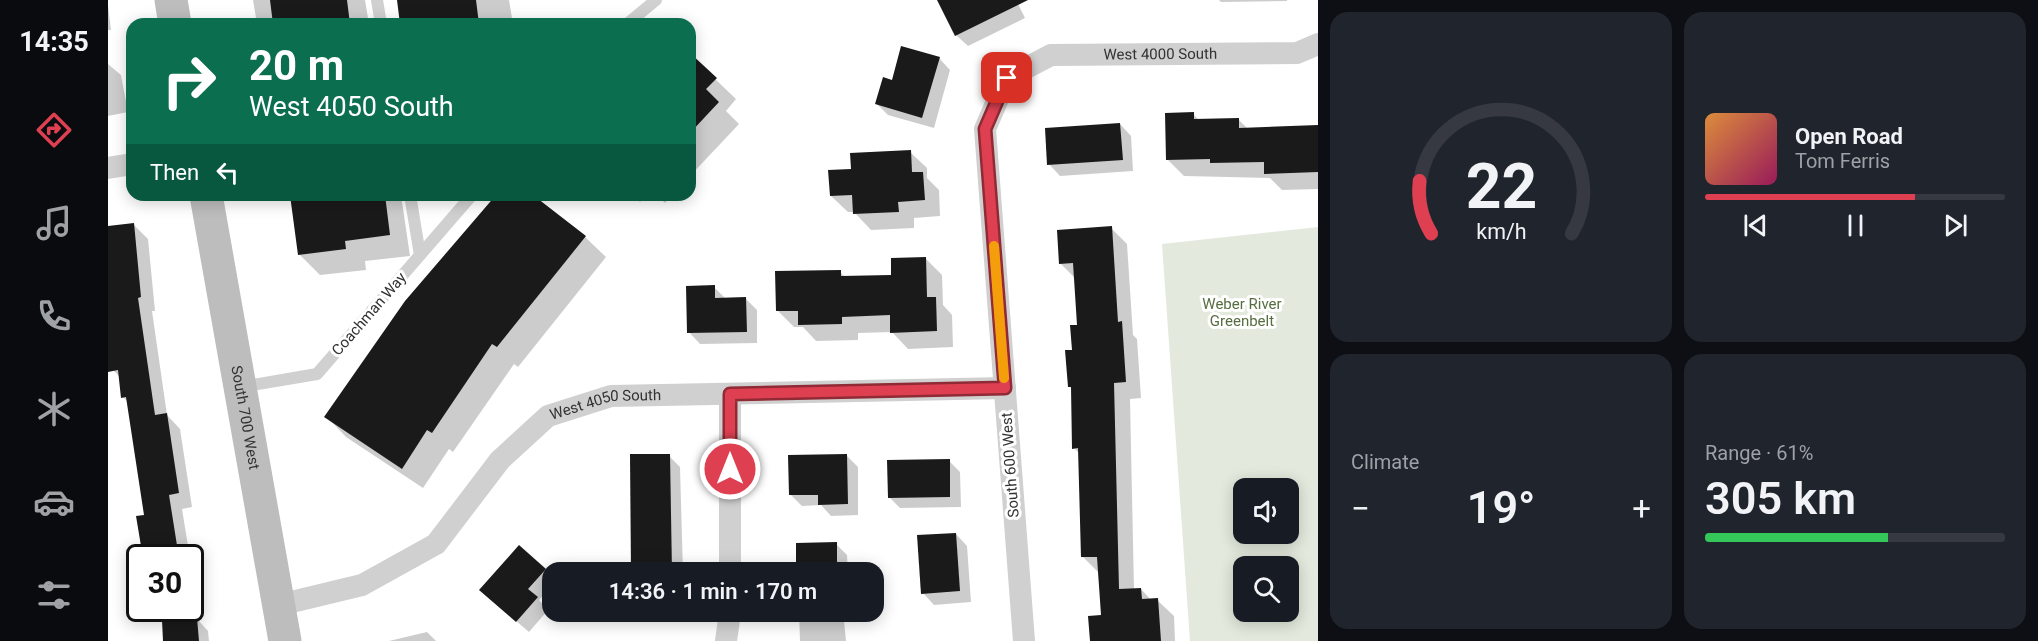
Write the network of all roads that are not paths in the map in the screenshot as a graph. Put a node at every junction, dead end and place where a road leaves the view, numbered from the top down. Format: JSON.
{"nodes":[{"id":1,"x":171,"y":0,"type":"edge"},
{"id":2,"x":377,"y":0,"type":"edge"},
{"id":3,"x":656,"y":0,"type":"edge"},
{"id":4,"x":174,"y":18,"type":"edge"},
{"id":5,"x":380,"y":18,"type":"edge"},
{"id":6,"x":634,"y":18,"type":"edge"},
{"id":7,"x":1318,"y":44,"type":"edge"},
{"id":8,"x":1007,"y":78,"type":"joint"},
{"id":9,"x":126,"y":165,"type":"edge"},
{"id":10,"x":108,"y":168,"type":"edge"},
{"id":11,"x":207,"y":201,"type":"edge"},
{"id":12,"x":411,"y":201,"type":"edge"},
{"id":13,"x":467,"y":201,"type":"edge"},
{"id":14,"x":420,"y":255,"type":"junction"},
{"id":15,"x":240,"y":387,"type":"junction"},
{"id":16,"x":1005,"y":388,"type":"junction"},
{"id":17,"x":730,"y":394,"type":"junction"},
{"id":18,"x":730,"y":562,"type":"edge"},
{"id":19,"x":279,"y":605,"type":"junction"},
{"id":20,"x":729,"y":622,"type":"edge"},
{"id":21,"x":285,"y":641,"type":"edge"},
{"id":22,"x":726,"y":641,"type":"edge"},
{"id":23,"x":1024,"y":641,"type":"edge"}],
"edges":[{"from":1,"to":4,"type":"street"},
{"from":2,"to":5,"type":"lane"},
{"from":3,"to":6,"type":"lane"},
{"from":7,"to":8,"type":"street","name":"West 4000 South"},
{"from":8,"to":16,"type":"street","name":"South 600 West"},
{"from":9,"to":10,"type":"street"},
{"from":11,"to":15,"type":"street","name":"South 700 West"},
{"from":12,"to":14,"type":"lane"},
{"from":13,"to":14,"type":"lane","name":"Coachman Way"},
{"from":14,"to":15,"type":"lane","name":"Coachman Way"},
{"from":15,"to":19,"type":"street","name":"South 700 West"},
{"from":16,"to":17,"type":"street","name":"West 4050 South"},
{"from":16,"to":23,"type":"street","name":"South 600 West"},
{"from":17,"to":18,"type":"street"},
{"from":17,"to":19,"type":"street","name":"West 4050 South"},
{"from":19,"to":21,"type":"street","name":"South 700 West"},
{"from":20,"to":22,"type":"street"}]}
